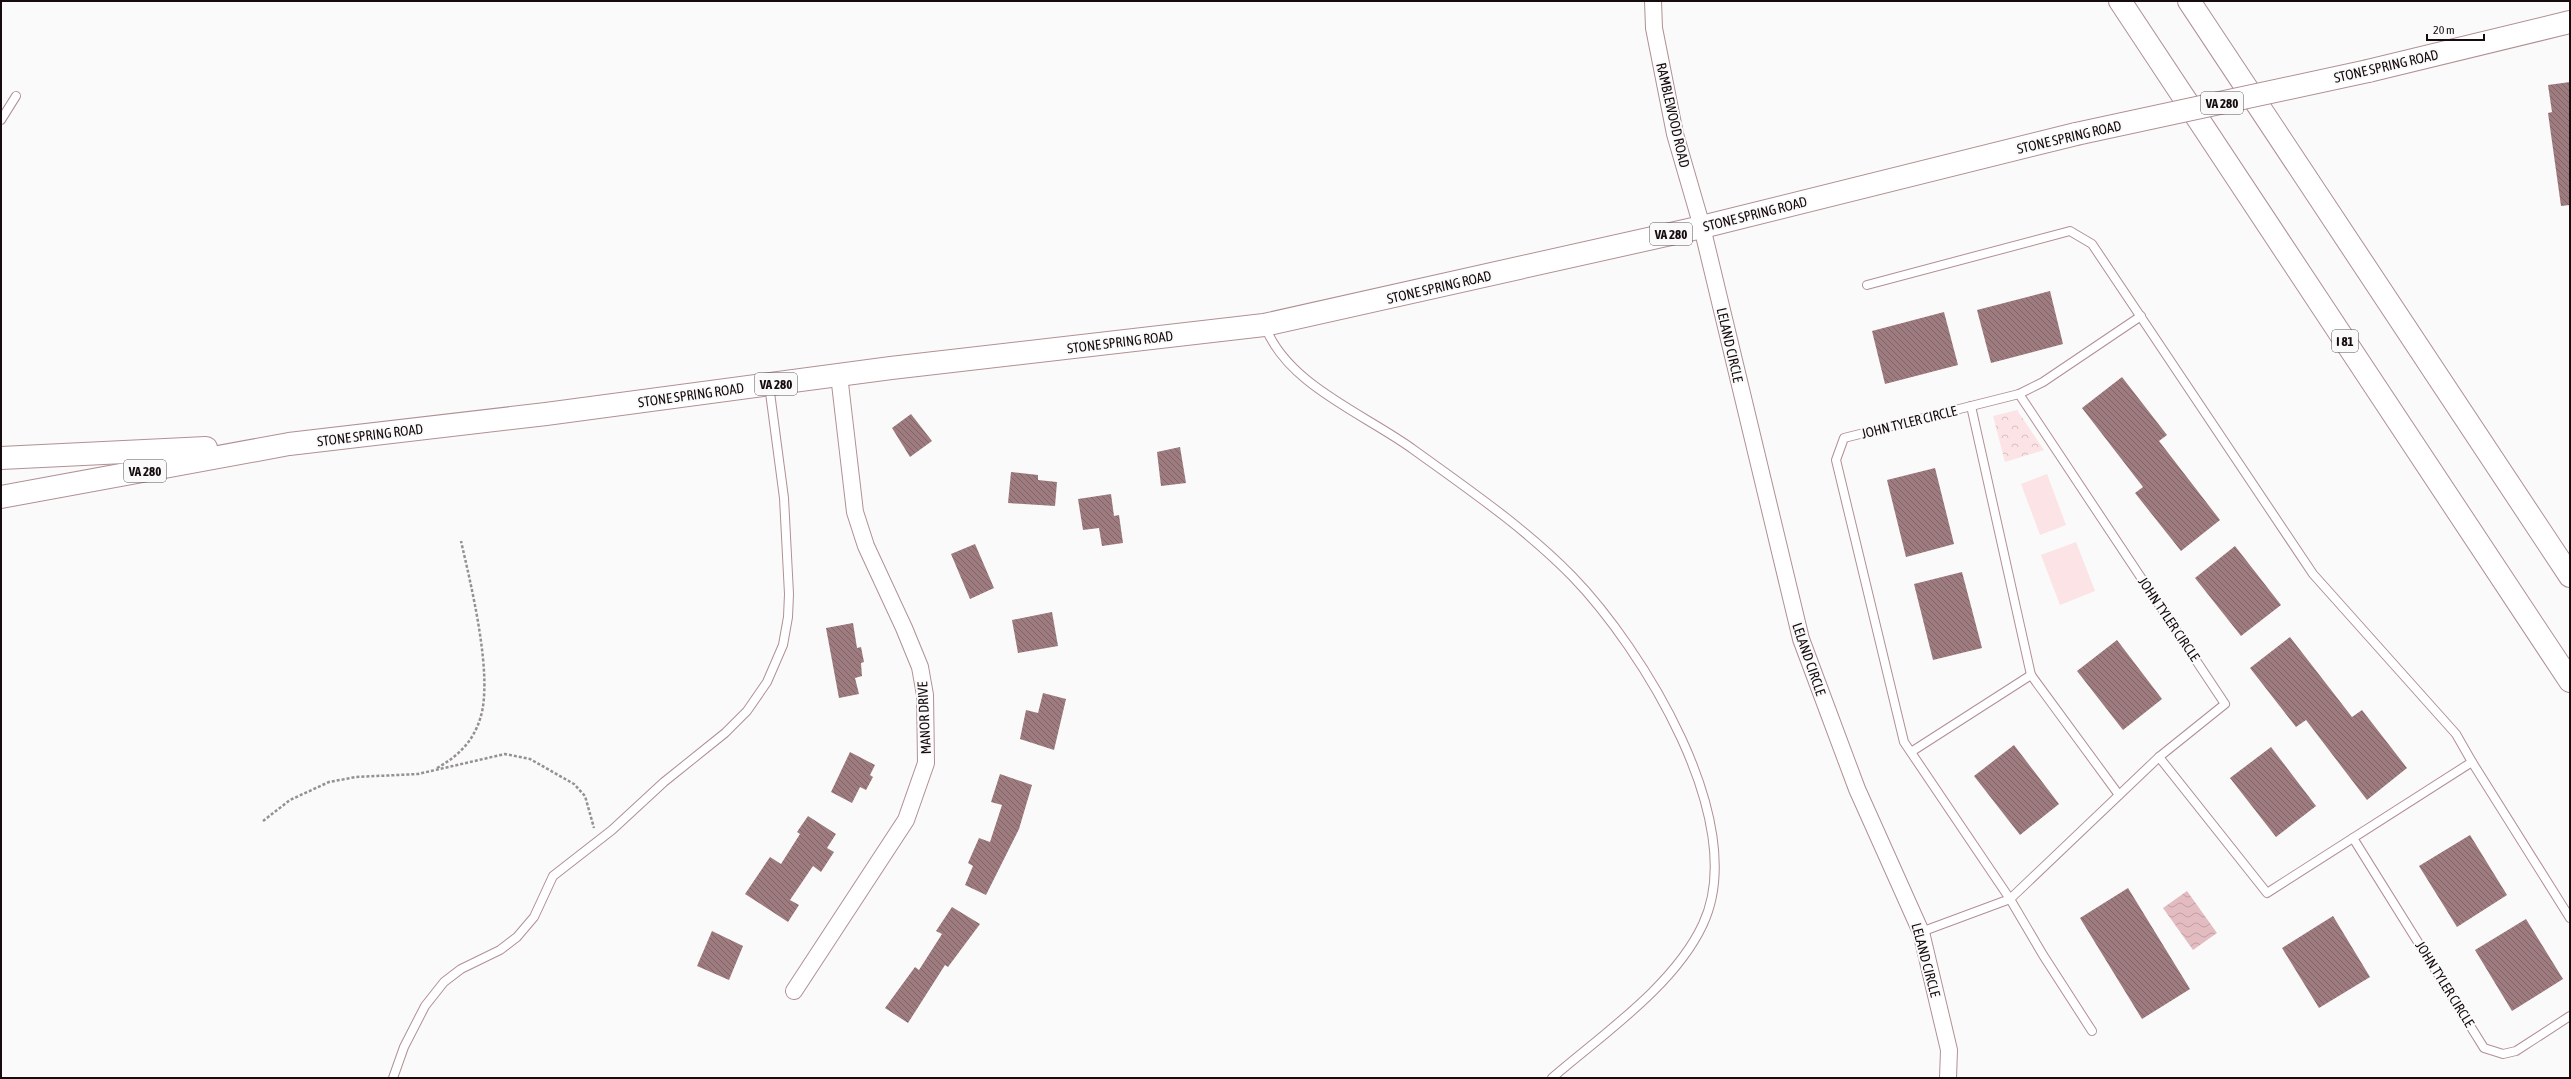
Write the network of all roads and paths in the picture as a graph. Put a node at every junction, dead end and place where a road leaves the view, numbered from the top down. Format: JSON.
{"nodes":[{"id":1,"x":1653,"y":1,"type":"edge"},
{"id":2,"x":2120,"y":1,"type":"edge"},
{"id":3,"x":2189,"y":1,"type":"edge"},
{"id":4,"x":2570,"y":22,"type":"edge"},
{"id":5,"x":16,"y":96,"type":"dead end"},
{"id":6,"x":1,"y":120,"type":"edge"},
{"id":7,"x":1702,"y":227,"type":"junction"},
{"id":8,"x":1867,"y":285,"type":"dead end"},
{"id":9,"x":2141,"y":316,"type":"junction"},
{"id":10,"x":1264,"y":325,"type":"junction"},
{"id":11,"x":838,"y":375,"type":"junction"},
{"id":12,"x":769,"y":385,"type":"junction"},
{"id":13,"x":2020,"y":394,"type":"junction"},
{"id":14,"x":1970,"y":406,"type":"junction"},
{"id":15,"x":289,"y":444,"type":"junction"},
{"id":16,"x":1,"y":458,"type":"edge"},
{"id":17,"x":1,"y":497,"type":"edge"},
{"id":18,"x":461,"y":541,"type":"dead end"},
{"id":19,"x":2570,"y":576,"type":"edge"},
{"id":20,"x":2031,"y":675,"type":"junction"},
{"id":21,"x":2570,"y":681,"type":"edge"},
{"id":22,"x":1911,"y":752,"type":"junction"},
{"id":23,"x":2159,"y":757,"type":"junction"},
{"id":24,"x":2472,"y":762,"type":"junction"},
{"id":25,"x":432,"y":770,"type":"junction"},
{"id":26,"x":2119,"y":795,"type":"junction"},
{"id":27,"x":264,"y":821,"type":"dead end"},
{"id":28,"x":2353,"y":838,"type":"junction"},
{"id":29,"x":599,"y":841,"type":"junction"},
{"id":30,"x":2010,"y":899,"type":"junction"},
{"id":31,"x":2570,"y":918,"type":"edge"},
{"id":32,"x":1921,"y":932,"type":"junction"},
{"id":33,"x":794,"y":991,"type":"dead end"},
{"id":34,"x":2570,"y":1016,"type":"edge"},
{"id":35,"x":2092,"y":1031,"type":"dead end"},
{"id":36,"x":393,"y":1078,"type":"edge"},
{"id":37,"x":1552,"y":1078,"type":"edge"},
{"id":38,"x":1948,"y":1078,"type":"edge"}],
"edges":[{"from":1,"to":7,"type":"street","name":"RAMBLEWOOD ROAD"},
{"from":2,"to":21,"type":"main road","number":"I 81"},
{"from":3,"to":19,"type":"main road"},
{"from":4,"to":7,"type":"main road","name":"STONE SPRING ROAD","number":"VA 280","bridge":true},
{"from":5,"to":6,"type":"lane"},
{"from":7,"to":10,"type":"main road","name":"STONE SPRING ROAD","number":"VA 280"},
{"from":7,"to":32,"type":"street","name":"LELAND CIRCLE"},
{"from":8,"to":9,"type":"lane"},
{"from":9,"to":13,"type":"lane"},
{"from":9,"to":24,"type":"lane"},
{"from":10,"to":11,"type":"main road","name":"STONE SPRING ROAD","number":"VA 280"},
{"from":10,"to":37,"type":"lane"},
{"from":11,"to":12,"type":"main road","name":"STONE SPRING ROAD","number":"VA 280"},
{"from":11,"to":33,"type":"street","name":"MANOR DRIVE"},
{"from":12,"to":15,"type":"main road","name":"STONE SPRING ROAD","number":"VA 280"},
{"from":12,"to":29,"type":"lane"},
{"from":13,"to":14,"type":"lane","name":"JOHN TYLER CIRCLE"},
{"from":13,"to":23,"type":"lane","name":"JOHN TYLER CIRCLE"},
{"from":14,"to":20,"type":"lane"},
{"from":14,"to":22,"type":"lane","name":"JOHN TYLER CIRCLE"},
{"from":15,"to":16,"type":"main road","name":"STONE SPRING ROAD","number":"VA 280"},
{"from":15,"to":17,"type":"main road","name":"STONE SPRING ROAD","number":"VA 280"},
{"from":18,"to":25,"type":"path"},
{"from":20,"to":22,"type":"lane"},
{"from":20,"to":26,"type":"lane"},
{"from":22,"to":30,"type":"lane","name":"JOHN TYLER CIRCLE"},
{"from":23,"to":26,"type":"lane","name":"JOHN TYLER CIRCLE"},
{"from":23,"to":28,"type":"lane"},
{"from":24,"to":28,"type":"lane"},
{"from":24,"to":31,"type":"lane"},
{"from":25,"to":27,"type":"path"},
{"from":25,"to":29,"type":"path"},
{"from":26,"to":30,"type":"lane","name":"JOHN TYLER CIRCLE"},
{"from":28,"to":34,"type":"lane","name":"JOHN TYLER CIRCLE"},
{"from":29,"to":36,"type":"lane"},
{"from":30,"to":32,"type":"lane","name":"JOHN TYLER CIRCLE"},
{"from":30,"to":35,"type":"lane"},
{"from":32,"to":38,"type":"street","name":"LELAND CIRCLE"}]}
